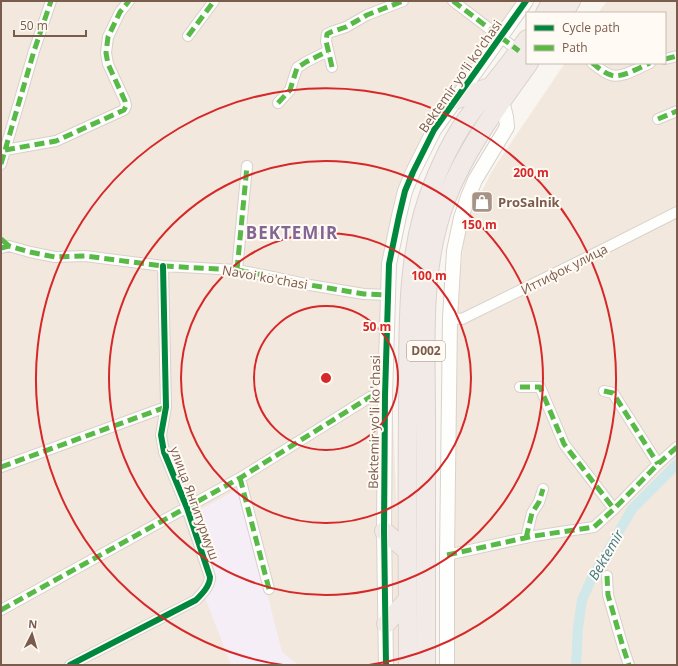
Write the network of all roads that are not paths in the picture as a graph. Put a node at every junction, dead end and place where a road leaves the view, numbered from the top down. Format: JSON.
{"nodes":[{"id":1,"x":51,"y":1,"type":"edge"},
{"id":2,"x":129,"y":1,"type":"edge"},
{"id":3,"x":214,"y":1,"type":"edge"},
{"id":4,"x":403,"y":1,"type":"edge"},
{"id":5,"x":454,"y":1,"type":"edge"},
{"id":6,"x":526,"y":1,"type":"edge"},
{"id":7,"x":552,"y":1,"type":"edge"},
{"id":8,"x":571,"y":1,"type":"edge"},
{"id":9,"x":546,"y":12,"type":"edge"},
{"id":10,"x":565,"y":12,"type":"edge"},
{"id":11,"x":188,"y":36,"type":"dead end"},
{"id":12,"x":501,"y":37,"type":"junction"},
{"id":13,"x":525,"y":51,"type":"edge"},
{"id":14,"x":328,"y":52,"type":"junction"},
{"id":15,"x":677,"y":56,"type":"edge"},
{"id":16,"x":666,"y":59,"type":"edge"},
{"id":17,"x":594,"y":64,"type":"edge"},
{"id":18,"x":648,"y":64,"type":"edge"},
{"id":19,"x":332,"y":67,"type":"dead end"},
{"id":20,"x":497,"y":93,"type":"junction"},
{"id":21,"x":455,"y":100,"type":"junction"},
{"id":22,"x":278,"y":103,"type":"dead end"},
{"id":23,"x":677,"y":112,"type":"edge"},
{"id":24,"x":658,"y":119,"type":"dead end"},
{"id":25,"x":5,"y":150,"type":"junction"},
{"id":26,"x":1,"y":164,"type":"edge"},
{"id":27,"x":247,"y":166,"type":"dead end"},
{"id":28,"x":677,"y":212,"type":"edge"},
{"id":29,"x":1,"y":239,"type":"edge"},
{"id":30,"x":5,"y":247,"type":"edge"},
{"id":31,"x":163,"y":266,"type":"junction"},
{"id":32,"x":237,"y":270,"type":"junction"},
{"id":33,"x":388,"y":295,"type":"junction"},
{"id":34,"x":450,"y":318,"type":"junction"},
{"id":35,"x":520,"y":386,"type":"dead end"},
{"id":36,"x":604,"y":391,"type":"dead end"},
{"id":37,"x":385,"y":395,"type":"junction"},
{"id":38,"x":166,"y":407,"type":"junction"},
{"id":39,"x":677,"y":447,"type":"edge"},
{"id":40,"x":658,"y":464,"type":"junction"},
{"id":41,"x":1,"y":467,"type":"edge"},
{"id":42,"x":240,"y":478,"type":"junction"},
{"id":43,"x":543,"y":489,"type":"dead end"},
{"id":44,"x":186,"y":508,"type":"junction"},
{"id":45,"x":614,"y":509,"type":"junction"},
{"id":46,"x":384,"y":530,"type":"junction"},
{"id":47,"x":526,"y":538,"type":"junction"},
{"id":48,"x":407,"y":551,"type":"junction"},
{"id":49,"x":447,"y":555,"type":"junction"},
{"id":50,"x":607,"y":576,"type":"dead end"},
{"id":51,"x":269,"y":589,"type":"dead end"},
{"id":52,"x":408,"y":599,"type":"junction"},
{"id":53,"x":1,"y":610,"type":"edge"},
{"id":54,"x":386,"y":624,"type":"junction"},
{"id":55,"x":70,"y":665,"type":"edge"},
{"id":56,"x":386,"y":665,"type":"edge"},
{"id":57,"x":408,"y":665,"type":"edge"},
{"id":58,"x":426,"y":665,"type":"edge"},
{"id":59,"x":447,"y":665,"type":"edge"},
{"id":60,"x":629,"y":665,"type":"edge"}],
"edges":[{"from":1,"to":25,"type":"street"},
{"from":2,"to":25,"type":"street"},
{"from":3,"to":11,"type":"street"},
{"from":4,"to":14,"type":"street"},
{"from":5,"to":12,"type":"street"},
{"from":6,"to":12,"type":"street","name":"Bektemir yo'li ko'chasi"},
{"from":7,"to":9,"type":"highway"},
{"from":8,"to":10,"type":"highway"},
{"from":12,"to":13,"type":"street"},
{"from":12,"to":21,"type":"street","name":"Bektemir yo'li ko'chasi"},
{"from":13,"to":20,"type":"highway","number":"D002"},
{"from":14,"to":19,"type":"street"},
{"from":14,"to":22,"type":"street"},
{"from":15,"to":16,"type":"street"},
{"from":17,"to":18,"type":"street"},
{"from":20,"to":21,"type":"highway"},
{"from":20,"to":34,"type":"street"},
{"from":20,"to":48,"type":"highway","number":"D002"},
{"from":20,"to":58,"type":"highway","number":"D002"},
{"from":21,"to":33,"type":"street","name":"Bektemir yo'li ko'chasi"},
{"from":23,"to":24,"type":"street"},
{"from":25,"to":26,"type":"street"},
{"from":27,"to":32,"type":"street"},
{"from":28,"to":34,"type":"street","name":"Иттифок улица"},
{"from":29,"to":30,"type":"street"},
{"from":30,"to":31,"type":"street","name":"Navoi ko'chasi"},
{"from":31,"to":32,"type":"street","name":"Navoi ko'chasi"},
{"from":31,"to":38,"type":"street","name":"улица Янгитурмуш"},
{"from":32,"to":33,"type":"street","name":"Navoi ko'chasi"},
{"from":33,"to":37,"type":"street","name":"Bektemir yo'li ko'chasi"},
{"from":34,"to":49,"type":"street"},
{"from":35,"to":45,"type":"street"},
{"from":36,"to":40,"type":"street"},
{"from":37,"to":42,"type":"street"},
{"from":37,"to":46,"type":"street","name":"Bektemir yo'li ko'chasi"},
{"from":38,"to":41,"type":"street"},
{"from":38,"to":44,"type":"street","name":"улица Янгитурмуш"},
{"from":39,"to":40,"type":"street"},
{"from":40,"to":45,"type":"street"},
{"from":42,"to":44,"type":"street"},
{"from":42,"to":51,"type":"street"},
{"from":43,"to":47,"type":"street"},
{"from":44,"to":53,"type":"street"},
{"from":44,"to":55,"type":"street","name":"улица Янгитурмуш"},
{"from":45,"to":47,"type":"street"},
{"from":46,"to":48,"type":"highway"},
{"from":46,"to":54,"type":"street","name":"Bektemir yo'li ko'chasi"},
{"from":47,"to":49,"type":"street"},
{"from":48,"to":52,"type":"highway","number":"D002"},
{"from":49,"to":59,"type":"street"},
{"from":50,"to":60,"type":"street"},
{"from":52,"to":54,"type":"highway"},
{"from":52,"to":57,"type":"highway","number":"D002"},
{"from":54,"to":56,"type":"street","name":"Bektemir yo'li ko'chasi"}]}
